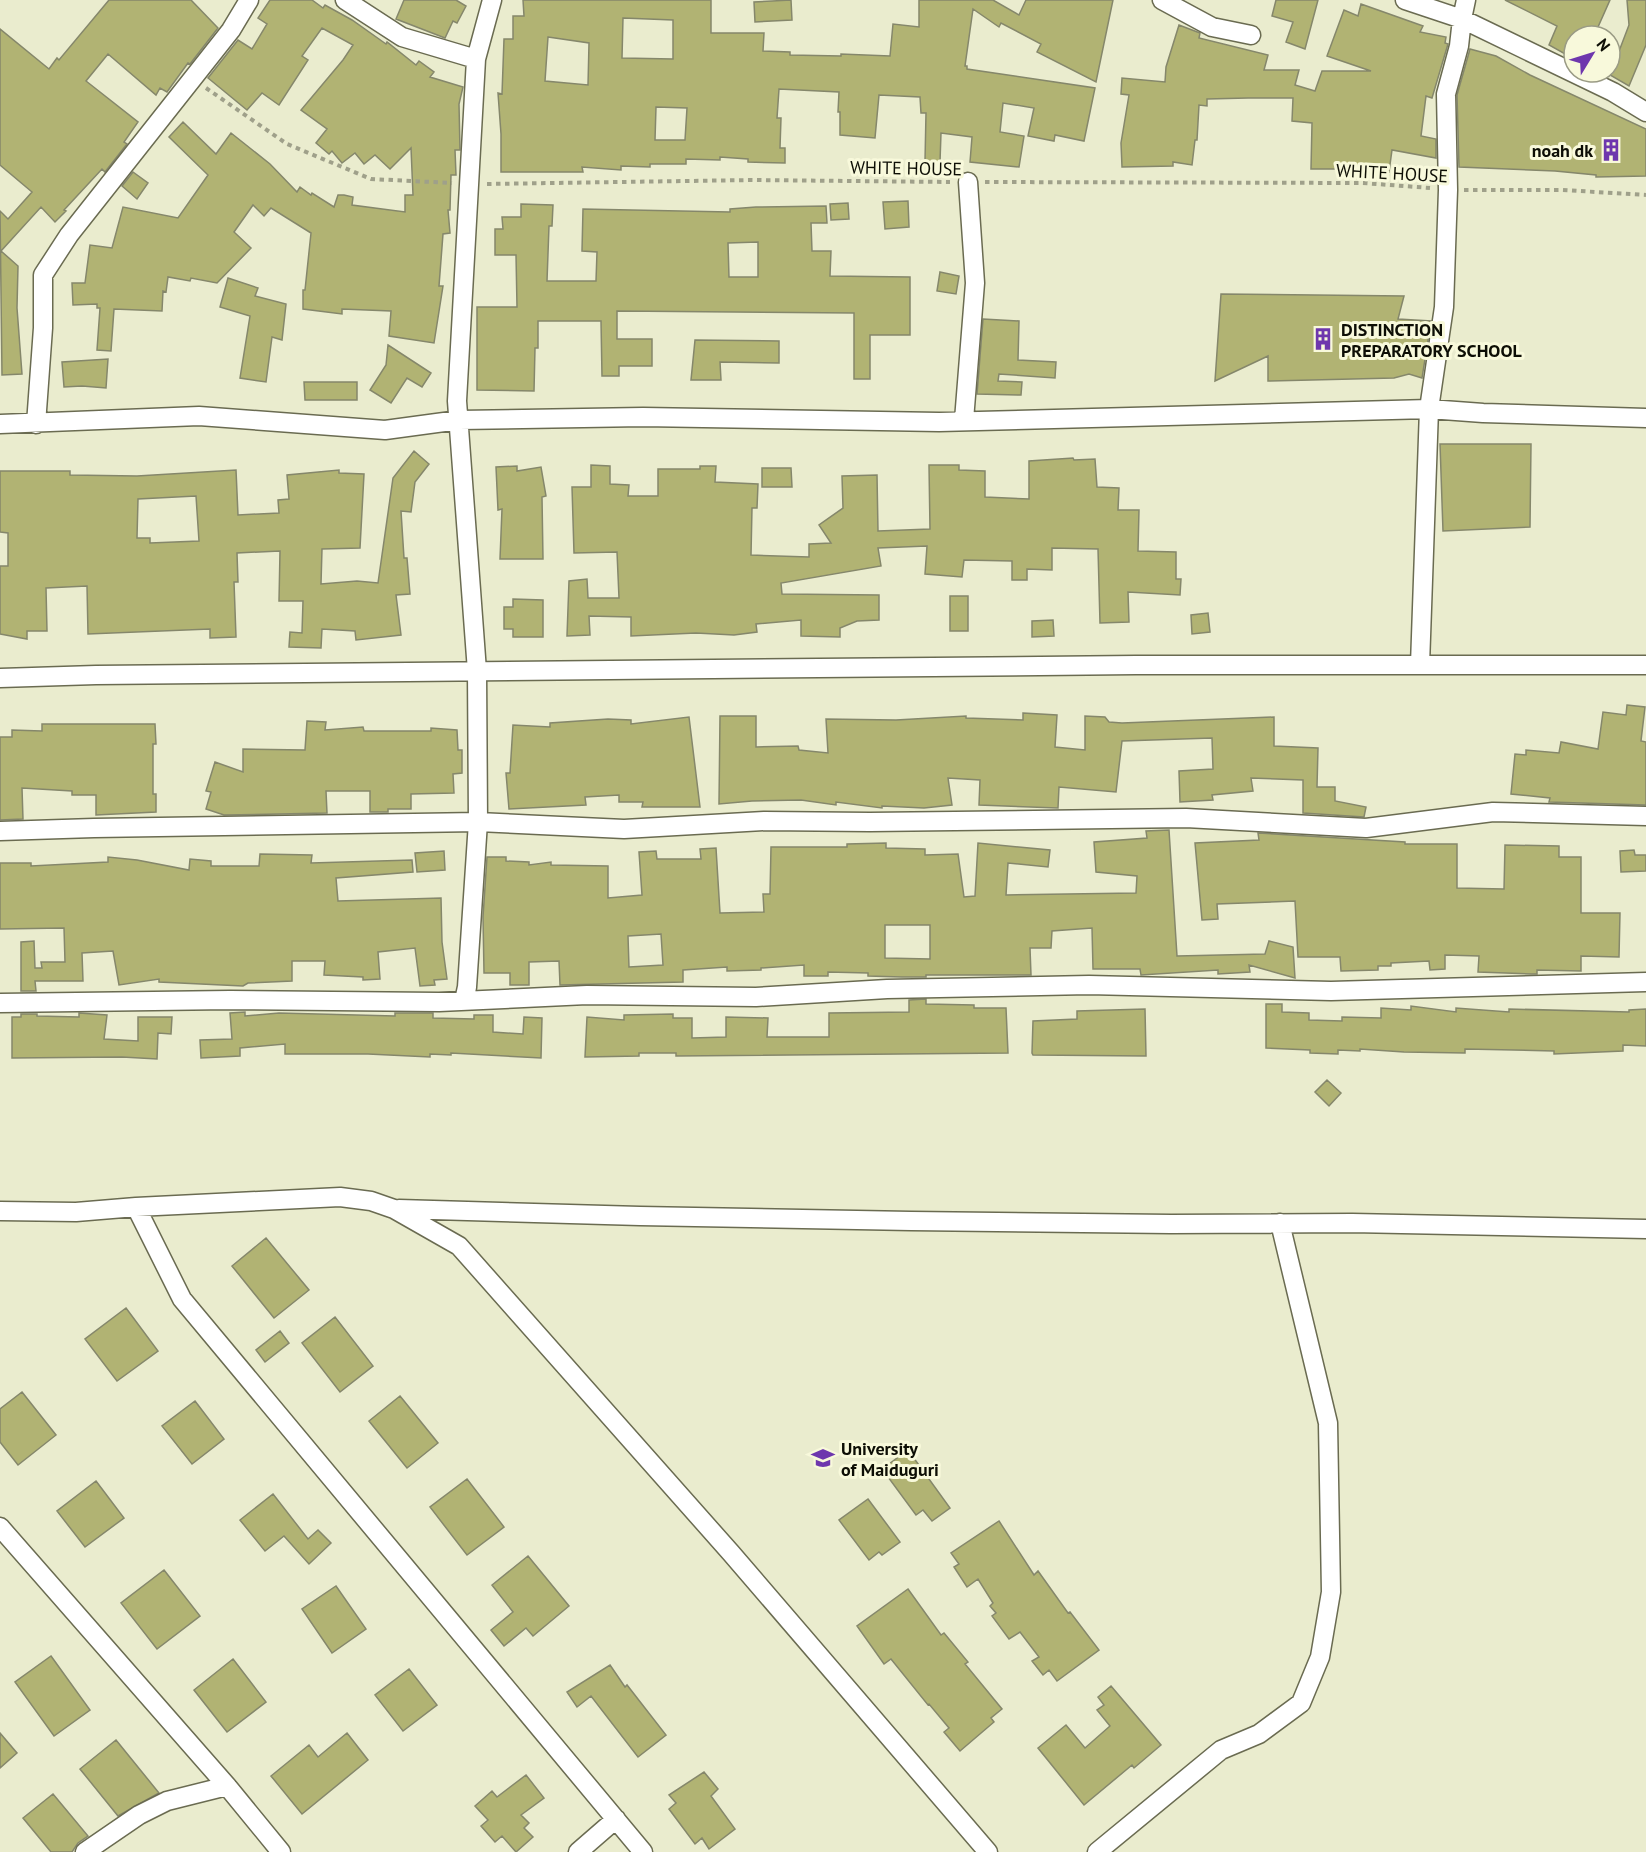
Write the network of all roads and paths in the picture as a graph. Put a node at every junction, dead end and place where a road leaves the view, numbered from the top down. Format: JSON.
{"nodes":[{"id":1,"x":249,"y":0,"type":"edge"},
{"id":2,"x":345,"y":0,"type":"edge"},
{"id":3,"x":492,"y":0,"type":"edge"},
{"id":4,"x":1162,"y":0,"type":"edge"},
{"id":5,"x":1405,"y":0,"type":"edge"},
{"id":6,"x":1466,"y":0,"type":"edge"},
{"id":7,"x":1462,"y":19,"type":"junction"},
{"id":8,"x":1251,"y":34,"type":"dead end"},
{"id":9,"x":476,"y":59,"type":"junction"},
{"id":10,"x":193,"y":79,"type":"junction"},
{"id":11,"x":1646,"y":112,"type":"edge"},
{"id":12,"x":968,"y":182,"type":"junction"},
{"id":13,"x":470,"y":184,"type":"junction"},
{"id":14,"x":1448,"y":190,"type":"junction"},
{"id":15,"x":1646,"y":195,"type":"edge"},
{"id":16,"x":1429,"y":409,"type":"junction"},
{"id":17,"x":1646,"y":418,"type":"edge"},
{"id":18,"x":459,"y":420,"type":"junction"},
{"id":19,"x":964,"y":420,"type":"junction"},
{"id":20,"x":0,"y":424,"type":"edge"},
{"id":21,"x":36,"y":424,"type":"junction"},
{"id":22,"x":1420,"y":665,"type":"junction"},
{"id":23,"x":1646,"y":665,"type":"edge"},
{"id":24,"x":477,"y":671,"type":"junction"},
{"id":25,"x":0,"y":678,"type":"edge"},
{"id":26,"x":1646,"y":816,"type":"edge"},
{"id":27,"x":478,"y":822,"type":"junction"},
{"id":28,"x":0,"y":831,"type":"edge"},
{"id":29,"x":1646,"y":982,"type":"edge"},
{"id":30,"x":464,"y":1001,"type":"junction"},
{"id":31,"x":0,"y":1003,"type":"edge"},
{"id":32,"x":136,"y":1207,"type":"junction"},
{"id":33,"x":394,"y":1209,"type":"junction"},
{"id":34,"x":0,"y":1211,"type":"edge"},
{"id":35,"x":1280,"y":1223,"type":"junction"},
{"id":36,"x":1646,"y":1229,"type":"edge"},
{"id":37,"x":0,"y":1527,"type":"edge"},
{"id":38,"x":227,"y":1786,"type":"junction"},
{"id":39,"x":616,"y":1819,"type":"junction"},
{"id":40,"x":85,"y":1852,"type":"edge"},
{"id":41,"x":280,"y":1852,"type":"edge"},
{"id":42,"x":578,"y":1852,"type":"edge"},
{"id":43,"x":643,"y":1852,"type":"edge"},
{"id":44,"x":988,"y":1852,"type":"edge"},
{"id":45,"x":1097,"y":1852,"type":"edge"}],
"edges":[{"from":1,"to":10,"type":"street"},
{"from":2,"to":9,"type":"street"},
{"from":3,"to":9,"type":"street"},
{"from":4,"to":8,"type":"street"},
{"from":5,"to":7,"type":"street"},
{"from":6,"to":7,"type":"street"},
{"from":7,"to":11,"type":"street"},
{"from":7,"to":14,"type":"street"},
{"from":9,"to":13,"type":"street"},
{"from":10,"to":13,"type":"path","name":"WHITE HOUSE"},
{"from":10,"to":21,"type":"street"},
{"from":12,"to":13,"type":"path","name":"WHITE HOUSE"},
{"from":12,"to":14,"type":"path","name":"WHITE HOUSE"},
{"from":12,"to":19,"type":"street"},
{"from":13,"to":18,"type":"street"},
{"from":14,"to":15,"type":"path","name":"WHITE HOUSE"},
{"from":14,"to":16,"type":"street"},
{"from":16,"to":17,"type":"street"},
{"from":16,"to":19,"type":"street"},
{"from":16,"to":22,"type":"street"},
{"from":18,"to":19,"type":"street"},
{"from":18,"to":21,"type":"street"},
{"from":18,"to":24,"type":"street"},
{"from":20,"to":21,"type":"street"},
{"from":22,"to":23,"type":"street"},
{"from":22,"to":24,"type":"street"},
{"from":24,"to":25,"type":"street"},
{"from":24,"to":27,"type":"street"},
{"from":26,"to":27,"type":"street"},
{"from":27,"to":28,"type":"street"},
{"from":27,"to":30,"type":"street"},
{"from":29,"to":30,"type":"street"},
{"from":30,"to":31,"type":"street"},
{"from":32,"to":33,"type":"street"},
{"from":32,"to":34,"type":"street"},
{"from":32,"to":39,"type":"street"},
{"from":33,"to":35,"type":"street"},
{"from":33,"to":44,"type":"street"},
{"from":35,"to":36,"type":"street"},
{"from":35,"to":45,"type":"street"},
{"from":37,"to":38,"type":"street"},
{"from":38,"to":40,"type":"street"},
{"from":38,"to":41,"type":"street"},
{"from":39,"to":42,"type":"street"},
{"from":39,"to":43,"type":"street"}]}
